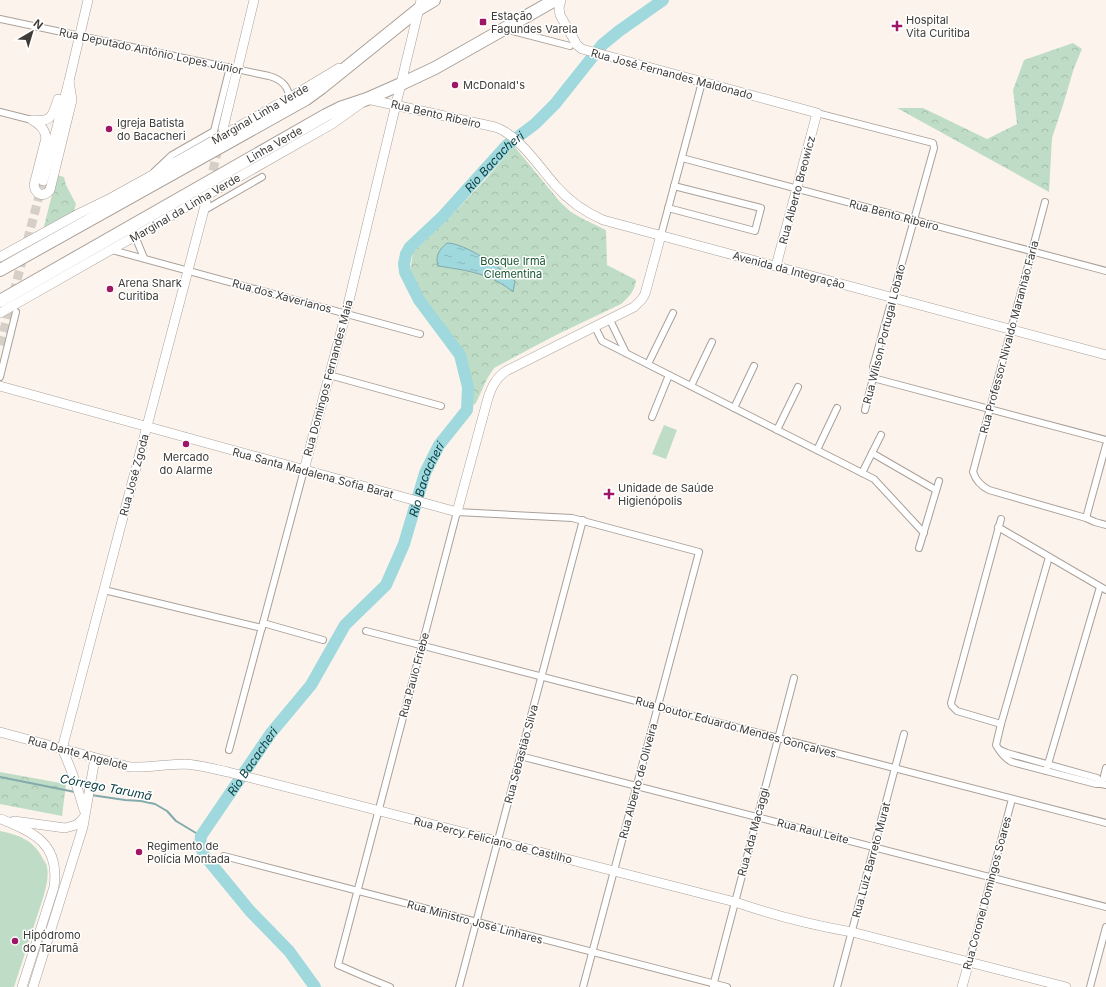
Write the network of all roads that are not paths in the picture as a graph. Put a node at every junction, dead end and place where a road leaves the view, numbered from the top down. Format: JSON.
{"nodes":[{"id":1,"x":88,"y":0,"type":"edge"},
{"id":2,"x":254,"y":0,"type":"edge"},
{"id":3,"x":434,"y":0,"type":"edge"},
{"id":4,"x":555,"y":0,"type":"edge"},
{"id":5,"x":562,"y":0,"type":"edge"},
{"id":6,"x":420,"y":4,"type":"edge"},
{"id":7,"x":0,"y":19,"type":"edge"},
{"id":8,"x":505,"y":29,"type":"junction"},
{"id":9,"x":79,"y":36,"type":"junction"},
{"id":10,"x":570,"y":46,"type":"dead end"},
{"id":11,"x":370,"y":49,"type":"junction"},
{"id":12,"x":234,"y":68,"type":"junction"},
{"id":13,"x":69,"y":81,"type":"junction"},
{"id":14,"x":702,"y":82,"type":"junction"},
{"id":15,"x":401,"y":84,"type":"junction"},
{"id":16,"x":289,"y":98,"type":"junction"},
{"id":17,"x":367,"y":99,"type":"junction"},
{"id":18,"x":396,"y":105,"type":"junction"},
{"id":19,"x":0,"y":112,"type":"edge"},
{"id":20,"x":817,"y":113,"type":"junction"},
{"id":21,"x":32,"y":120,"type":"junction"},
{"id":22,"x":223,"y":129,"type":"dead end"},
{"id":23,"x":504,"y":130,"type":"joint"},
{"id":24,"x":682,"y":158,"type":"junction"},
{"id":25,"x":149,"y":177,"type":"junction"},
{"id":26,"x":262,"y":177,"type":"dead end"},
{"id":27,"x":43,"y":181,"type":"tunnel mouth"},
{"id":28,"x":674,"y":186,"type":"junction"},
{"id":29,"x":797,"y":189,"type":"junction"},
{"id":30,"x":1046,"y":202,"type":"dead end"},
{"id":31,"x":205,"y":206,"type":"joint"},
{"id":32,"x":668,"y":208,"type":"junction"},
{"id":33,"x":914,"y":220,"type":"junction"},
{"id":34,"x":661,"y":235,"type":"junction"},
{"id":35,"x":135,"y":236,"type":"junction"},
{"id":36,"x":112,"y":250,"type":"junction"},
{"id":37,"x":1032,"y":252,"type":"junction"},
{"id":38,"x":0,"y":257,"type":"edge"},
{"id":39,"x":144,"y":258,"type":"junction"},
{"id":40,"x":776,"y":266,"type":"junction"},
{"id":41,"x":0,"y":270,"type":"edge"},
{"id":42,"x":188,"y":270,"type":"junction"},
{"id":43,"x":1106,"y":271,"type":"edge"},
{"id":44,"x":892,"y":298,"type":"junction"},
{"id":45,"x":0,"y":301,"type":"edge"},
{"id":46,"x":16,"y":312,"type":"dead end"},
{"id":47,"x":0,"y":313,"type":"edge"},
{"id":48,"x":346,"y":313,"type":"junction"},
{"id":49,"x":672,"y":313,"type":"dead end"},
{"id":50,"x":610,"y":320,"type":"junction"},
{"id":51,"x":596,"y":327,"type":"junction"},
{"id":52,"x":1011,"y":330,"type":"junction"},
{"id":53,"x":420,"y":334,"type":"dead end"},
{"id":54,"x":712,"y":342,"type":"dead end"},
{"id":55,"x":626,"y":353,"type":"junction"},
{"id":56,"x":1106,"y":355,"type":"edge"},
{"id":57,"x":648,"y":364,"type":"junction"},
{"id":58,"x":754,"y":366,"type":"dead end"},
{"id":59,"x":669,"y":374,"type":"junction"},
{"id":60,"x":329,"y":375,"type":"junction"},
{"id":61,"x":0,"y":377,"type":"edge"},
{"id":62,"x":873,"y":378,"type":"junction"},
{"id":63,"x":0,"y":386,"type":"edge"},
{"id":64,"x":691,"y":386,"type":"junction"},
{"id":65,"x":798,"y":387,"type":"dead end"},
{"id":66,"x":440,"y":406,"type":"dead end"},
{"id":67,"x":734,"y":408,"type":"junction"},
{"id":68,"x":837,"y":408,"type":"dead end"},
{"id":69,"x":990,"y":409,"type":"junction"},
{"id":70,"x":865,"y":410,"type":"dead end"},
{"id":71,"x":652,"y":417,"type":"dead end"},
{"id":72,"x":147,"y":427,"type":"junction"},
{"id":73,"x":777,"y":430,"type":"junction"},
{"id":74,"x":881,"y":434,"type":"dead end"},
{"id":75,"x":1106,"y":440,"type":"edge"},
{"id":76,"x":1106,"y":445,"type":"edge"},
{"id":77,"x":817,"y":450,"type":"junction"},
{"id":78,"x":872,"y":453,"type":"junction"},
{"id":79,"x":304,"y":470,"type":"junction"},
{"id":80,"x":862,"y":474,"type":"junction"},
{"id":81,"x":939,"y":481,"type":"dead end"},
{"id":82,"x":936,"y":490,"type":"junction"},
{"id":83,"x":457,"y":512,"type":"junction"},
{"id":84,"x":1086,"y":518,"type":"junction"},
{"id":85,"x":1001,"y":519,"type":"dead end"},
{"id":86,"x":583,"y":520,"type":"junction"},
{"id":87,"x":1106,"y":525,"type":"edge"},
{"id":88,"x":998,"y":527,"type":"junction"},
{"id":89,"x":924,"y":533,"type":"junction"},
{"id":90,"x":919,"y":548,"type":"dead end"},
{"id":91,"x":699,"y":552,"type":"joint"},
{"id":92,"x":1049,"y":557,"type":"junction"},
{"id":93,"x":1100,"y":587,"type":"junction"},
{"id":94,"x":104,"y":590,"type":"junction"},
{"id":95,"x":1106,"y":590,"type":"edge"},
{"id":96,"x":262,"y":626,"type":"junction"},
{"id":97,"x":366,"y":631,"type":"dead end"},
{"id":98,"x":323,"y":640,"type":"dead end"},
{"id":99,"x":422,"y":646,"type":"junction"},
{"id":100,"x":541,"y":677,"type":"junction"},
{"id":101,"x":794,"y":678,"type":"dead end"},
{"id":102,"x":658,"y":707,"type":"junction"},
{"id":103,"x":1001,"y":724,"type":"junction"},
{"id":104,"x":0,"y":732,"type":"edge"},
{"id":105,"x":904,"y":734,"type":"dead end"},
{"id":106,"x":778,"y":738,"type":"junction"},
{"id":107,"x":62,"y":749,"type":"junction"},
{"id":108,"x":998,"y":749,"type":"junction"},
{"id":109,"x":229,"y":750,"type":"dead end"},
{"id":110,"x":520,"y":756,"type":"junction"},
{"id":111,"x":96,"y":758,"type":"junction"},
{"id":112,"x":1048,"y":764,"type":"junction"},
{"id":113,"x":1106,"y":768,"type":"edge"},
{"id":114,"x":895,"y":769,"type":"junction"},
{"id":115,"x":1046,"y":771,"type":"junction"},
{"id":116,"x":251,"y":777,"type":"joint"},
{"id":117,"x":1104,"y":785,"type":"edge"},
{"id":118,"x":637,"y":786,"type":"junction"},
{"id":119,"x":1012,"y":799,"type":"junction"},
{"id":120,"x":84,"y":801,"type":"junction"},
{"id":121,"x":379,"y":810,"type":"junction"},
{"id":122,"x":84,"y":815,"type":"junction"},
{"id":123,"x":758,"y":817,"type":"junction"},
{"id":124,"x":1,"y":819,"type":"edge"},
{"id":125,"x":1106,"y":823,"type":"edge"},
{"id":126,"x":498,"y":841,"type":"junction"},
{"id":127,"x":874,"y":847,"type":"junction"},
{"id":128,"x":224,"y":856,"type":"dead end"},
{"id":129,"x":614,"y":871,"type":"junction"},
{"id":130,"x":991,"y":877,"type":"junction"},
{"id":131,"x":358,"y":891,"type":"junction"},
{"id":132,"x":735,"y":902,"type":"junction"},
{"id":133,"x":1106,"y":907,"type":"edge"},
{"id":134,"x":476,"y":922,"type":"junction"},
{"id":135,"x":1106,"y":927,"type":"edge"},
{"id":136,"x":852,"y":932,"type":"junction"},
{"id":137,"x":593,"y":952,"type":"junction"},
{"id":138,"x":968,"y":962,"type":"junction"},
{"id":139,"x":713,"y":985,"type":"edge"},
{"id":140,"x":22,"y":987,"type":"edge"},
{"id":141,"x":33,"y":987,"type":"edge"},
{"id":142,"x":390,"y":987,"type":"edge"},
{"id":143,"x":459,"y":987,"type":"edge"},
{"id":144,"x":584,"y":987,"type":"edge"},
{"id":145,"x":727,"y":987,"type":"edge"},
{"id":146,"x":837,"y":987,"type":"edge"},
{"id":147,"x":962,"y":987,"type":"edge"},
{"id":148,"x":1066,"y":987,"type":"edge"},
{"id":149,"x":1090,"y":987,"type":"edge"}],
"edges":[{"from":1,"to":9,"type":"main road"},
{"from":2,"to":12,"type":"main road"},
{"from":3,"to":6,"type":"highway","name":"Linha Verde"},
{"from":4,"to":8,"type":"highway","name":"Linha Verde"},
{"from":5,"to":14,"type":"main road","name":"Rua José Fernandes Maldonado"},
{"from":6,"to":11,"type":"highway","name":"Linha Verde"},
{"from":6,"to":15,"type":"main road","name":"Rua Domingos Fernandes Maia"},
{"from":7,"to":9,"type":"street","name":"Rua Deputado Antônio Lopes Júnior"},
{"from":8,"to":10,"type":"street"},
{"from":8,"to":15,"type":"highway","name":"Linha Verde"},
{"from":9,"to":12,"type":"street","name":"Rua Deputado Antônio Lopes Júnior"},
{"from":9,"to":13,"type":"main road"},
{"from":11,"to":16,"type":"main road","name":"Marginal Linha Verde"},
{"from":11,"to":41,"type":"highway","name":"Linha Verde"},
{"from":12,"to":16,"type":"street","name":"Rua Deputado Antônio Lopes Júnior"},
{"from":12,"to":22,"type":"main road"},
{"from":12,"to":25,"type":"street"},
{"from":13,"to":21,"type":"main road"},
{"from":13,"to":21,"type":"main road"},
{"from":13,"to":27,"type":"main road"},
{"from":14,"to":20,"type":"main road","name":"Rua José Fernandes Maldonado"},
{"from":14,"to":24,"type":"street"},
{"from":15,"to":17,"type":"highway","name":"Linha Verde"},
{"from":15,"to":18,"type":"main road","name":"Rua Domingos Fernandes Maia"},
{"from":16,"to":25,"type":"main road","name":"Marginal Linha Verde"},
{"from":17,"to":18,"type":"main road","name":"Rua Bento Ribeiro"},
{"from":17,"to":35,"type":"main road","name":"Marginal da Linha Verde"},
{"from":17,"to":45,"type":"highway","name":"Linha Verde"},
{"from":18,"to":23,"type":"main road","name":"Rua Bento Ribeiro"},
{"from":18,"to":48,"type":"main road","name":"Rua Domingos Fernandes Maia"},
{"from":19,"to":21,"type":"street"},
{"from":20,"to":29,"type":"main road","name":"Rua Alberto Breowicz"},
{"from":20,"to":33,"type":"street","name":"Rua Wilson Portugal Lobato"},
{"from":23,"to":34,"type":"main road","name":"Avenida da Integração"},
{"from":24,"to":28,"type":"street"},
{"from":24,"to":29,"type":"street","name":"Rua Bento Ribeiro"},
{"from":25,"to":38,"type":"main road"},
{"from":26,"to":31,"type":"street"},
{"from":28,"to":32,"type":"street"},
{"from":28,"to":32,"type":"street"},
{"from":29,"to":33,"type":"street","name":"Rua Bento Ribeiro"},
{"from":29,"to":40,"type":"main road","name":"Rua Alberto Breowicz"},
{"from":30,"to":37,"type":"street","name":"Rua Professor Nivaldo Maranhão Faria"},
{"from":31,"to":42,"type":"main road","name":"Rua José Zgoda"},
{"from":32,"to":34,"type":"street"},
{"from":33,"to":37,"type":"street","name":"Rua Bento Ribeiro"},
{"from":33,"to":44,"type":"street","name":"Rua Wilson Portugal Lobato"},
{"from":34,"to":40,"type":"main road","name":"Avenida da Integração"},
{"from":34,"to":50,"type":"main road"},
{"from":35,"to":36,"type":"main road","name":"Marginal da Linha Verde"},
{"from":35,"to":39,"type":"street"},
{"from":36,"to":39,"type":"street","name":"Rua dos Xaverianos"},
{"from":36,"to":47,"type":"main road","name":"Marginal da Linha Verde"},
{"from":37,"to":43,"type":"street","name":"Rua Bento Ribeiro"},
{"from":37,"to":52,"type":"street","name":"Rua Professor Nivaldo Maranhão Faria"},
{"from":39,"to":42,"type":"street","name":"Rua dos Xaverianos"},
{"from":40,"to":44,"type":"main road","name":"Avenida da Integração"},
{"from":42,"to":48,"type":"street","name":"Rua dos Xaverianos"},
{"from":42,"to":72,"type":"main road","name":"Rua José Zgoda"},
{"from":44,"to":52,"type":"main road","name":"Avenida da Integração"},
{"from":44,"to":62,"type":"street","name":"Rua Wilson Portugal Lobato"},
{"from":46,"to":61,"type":"street"},
{"from":48,"to":53,"type":"street","name":"Rua dos Xaverianos"},
{"from":48,"to":60,"type":"main road","name":"Rua Domingos Fernandes Maia"},
{"from":49,"to":57,"type":"street"},
{"from":50,"to":51,"type":"main road"},
{"from":50,"to":55,"type":"street"},
{"from":51,"to":55,"type":"street"},
{"from":51,"to":83,"type":"main road","name":"Rua Paulo Friebe"},
{"from":52,"to":56,"type":"main road","name":"Avenida da Integração"},
{"from":52,"to":69,"type":"street","name":"Rua Professor Nivaldo Maranhão Faria"},
{"from":54,"to":64,"type":"street"},
{"from":55,"to":57,"type":"street"},
{"from":57,"to":59,"type":"street"},
{"from":58,"to":67,"type":"street"},
{"from":59,"to":64,"type":"street"},
{"from":59,"to":71,"type":"street"},
{"from":60,"to":66,"type":"street"},
{"from":60,"to":79,"type":"main road","name":"Rua Domingos Fernandes Maia"},
{"from":62,"to":69,"type":"street"},
{"from":62,"to":70,"type":"street","name":"Rua Wilson Portugal Lobato"},
{"from":63,"to":72,"type":"main road","name":"Rua Santa Madalena Sofia Barat"},
{"from":64,"to":67,"type":"street"},
{"from":65,"to":73,"type":"street"},
{"from":67,"to":73,"type":"street"},
{"from":68,"to":77,"type":"street"},
{"from":69,"to":75,"type":"street"},
{"from":69,"to":84,"type":"street","name":"Rua Professor Nivaldo Maranhão Faria"},
{"from":72,"to":79,"type":"main road","name":"Rua Santa Madalena Sofia Barat"},
{"from":72,"to":94,"type":"main road","name":"Rua José Zgoda"},
{"from":73,"to":77,"type":"street"},
{"from":74,"to":78,"type":"street"},
{"from":76,"to":84,"type":"street"},
{"from":77,"to":80,"type":"street"},
{"from":78,"to":80,"type":"street"},
{"from":78,"to":82,"type":"street"},
{"from":79,"to":83,"type":"main road","name":"Rua Santa Madalena Sofia Barat"},
{"from":79,"to":96,"type":"street","name":"Rua Domingos Fernandes Maia"},
{"from":80,"to":89,"type":"street"},
{"from":81,"to":82,"type":"street"},
{"from":82,"to":89,"type":"street"},
{"from":83,"to":86,"type":"street","name":"Rua Santa Madalena Sofia Barat"},
{"from":83,"to":99,"type":"street","name":"Rua Paulo Friebe"},
{"from":84,"to":87,"type":"street"},
{"from":85,"to":88,"type":"street"},
{"from":86,"to":91,"type":"street","name":"Rua Santa Madalena Sofia Barat"},
{"from":86,"to":100,"type":"street","name":"Rua Sebastião Silva"},
{"from":88,"to":92,"type":"street"},
{"from":88,"to":103,"type":"street"},
{"from":89,"to":90,"type":"street"},
{"from":91,"to":102,"type":"street","name":"Rua Alberto de Oliveira"},
{"from":92,"to":93,"type":"street"},
{"from":92,"to":103,"type":"street"},
{"from":93,"to":95,"type":"street"},
{"from":93,"to":112,"type":"street"},
{"from":94,"to":96,"type":"street"},
{"from":94,"to":107,"type":"main road","name":"Rua José Zgoda"},
{"from":96,"to":98,"type":"street"},
{"from":96,"to":109,"type":"street","name":"Rua Domingos Fernandes Maia"},
{"from":97,"to":99,"type":"street","name":"Rua Doutor Eduardo Mendes Gonçalves"},
{"from":99,"to":100,"type":"street","name":"Rua Doutor Eduardo Mendes Gonçalves"},
{"from":99,"to":121,"type":"street","name":"Rua Paulo Friebe"},
{"from":100,"to":102,"type":"street","name":"Rua Doutor Eduardo Mendes Gonçalves"},
{"from":100,"to":110,"type":"street","name":"Rua Sebastião Silva"},
{"from":101,"to":106,"type":"street","name":"Rua Ada Macaggi"},
{"from":102,"to":106,"type":"street","name":"Rua Doutor Eduardo Mendes Gonçalves"},
{"from":102,"to":118,"type":"street","name":"Rua Alberto de Oliveira"},
{"from":103,"to":108,"type":"street"},
{"from":104,"to":107,"type":"main road","name":"Rua Dante Angelote"},
{"from":105,"to":114,"type":"street","name":"Rua Luiz Barreto Murat"},
{"from":106,"to":114,"type":"street","name":"Rua Doutor Eduardo Mendes Gonçalves"},
{"from":106,"to":123,"type":"street","name":"Rua Ada Macaggi"},
{"from":107,"to":111,"type":"main road","name":"Rua Dante Angelote"},
{"from":107,"to":120,"type":"main road"},
{"from":108,"to":112,"type":"street"},
{"from":108,"to":115,"type":"street"},
{"from":110,"to":118,"type":"street","name":"Rua Raul Leite"},
{"from":110,"to":126,"type":"street","name":"Rua Sebastião Silva"},
{"from":111,"to":116,"type":"main road","name":"Rua Dante Angelote"},
{"from":111,"to":120,"type":"main road"},
{"from":112,"to":115,"type":"street"},
{"from":112,"to":117,"type":"street"},
{"from":113,"to":117,"type":"street"},
{"from":114,"to":119,"type":"street","name":"Rua Doutor Eduardo Mendes Gonçalves"},
{"from":114,"to":127,"type":"street","name":"Rua Luiz Barreto Murat"},
{"from":115,"to":117,"type":"street"},
{"from":116,"to":121,"type":"main road","name":"Rua Percy Feliciano de Castilho"},
{"from":118,"to":123,"type":"street","name":"Rua Raul Leite"},
{"from":118,"to":129,"type":"street","name":"Rua Alberto de Oliveira"},
{"from":119,"to":125,"type":"street","name":"Rua Doutor Eduardo Mendes Gonçalves"},
{"from":119,"to":130,"type":"street","name":"Rua Coronel Domingos Soares"},
{"from":120,"to":122,"type":"main road"},
{"from":121,"to":126,"type":"main road","name":"Rua Percy Feliciano de Castilho"},
{"from":121,"to":131,"type":"street","name":"Rua Paulo Friebe"},
{"from":122,"to":124,"type":"main road"},
{"from":122,"to":141,"type":"main road"},
{"from":123,"to":127,"type":"street","name":"Rua Raul Leite"},
{"from":123,"to":132,"type":"street","name":"Rua Ada Macaggi"},
{"from":124,"to":140,"type":"main road"},
{"from":126,"to":129,"type":"main road","name":"Rua Percy Feliciano de Castilho"},
{"from":126,"to":134,"type":"street","name":"Rua Sebastião Silva"},
{"from":127,"to":130,"type":"street","name":"Rua Raul Leite"},
{"from":127,"to":136,"type":"street","name":"Rua Luiz Barreto Murat"},
{"from":128,"to":131,"type":"street","name":"Rua Ministro José Linhares"},
{"from":129,"to":132,"type":"main road","name":"Rua Percy Feliciano de Castilho"},
{"from":129,"to":137,"type":"street","name":"Rua Alberto de Oliveira"},
{"from":130,"to":133,"type":"street","name":"Rua Raul Leite"},
{"from":130,"to":138,"type":"street","name":"Rua Coronel Domingos Soares"},
{"from":131,"to":134,"type":"street","name":"Rua Ministro José Linhares"},
{"from":131,"to":142,"type":"street","name":"Rua Paulo Friebe"},
{"from":132,"to":136,"type":"main road","name":"Rua Percy Feliciano de Castilho"},
{"from":132,"to":139,"type":"street","name":"Rua Ada Macaggi"},
{"from":134,"to":137,"type":"street","name":"Rua Ministro José Linhares"},
{"from":134,"to":143,"type":"street","name":"Rua Sebastião Silva"},
{"from":135,"to":149,"type":"street"},
{"from":136,"to":138,"type":"main road","name":"Rua Percy Feliciano de Castilho"},
{"from":136,"to":146,"type":"street","name":"Rua Luiz Barreto Murat"},
{"from":137,"to":139,"type":"street","name":"Rua Ministro José Linhares"},
{"from":137,"to":144,"type":"street","name":"Rua Alberto de Oliveira"},
{"from":138,"to":147,"type":"main road","name":"Rua Coronel Domingos Soares"},
{"from":138,"to":148,"type":"main road","name":"Rua Percy Feliciano de Castilho"},
{"from":139,"to":145,"type":"street","name":"Rua Ministro José Linhares"}]}
